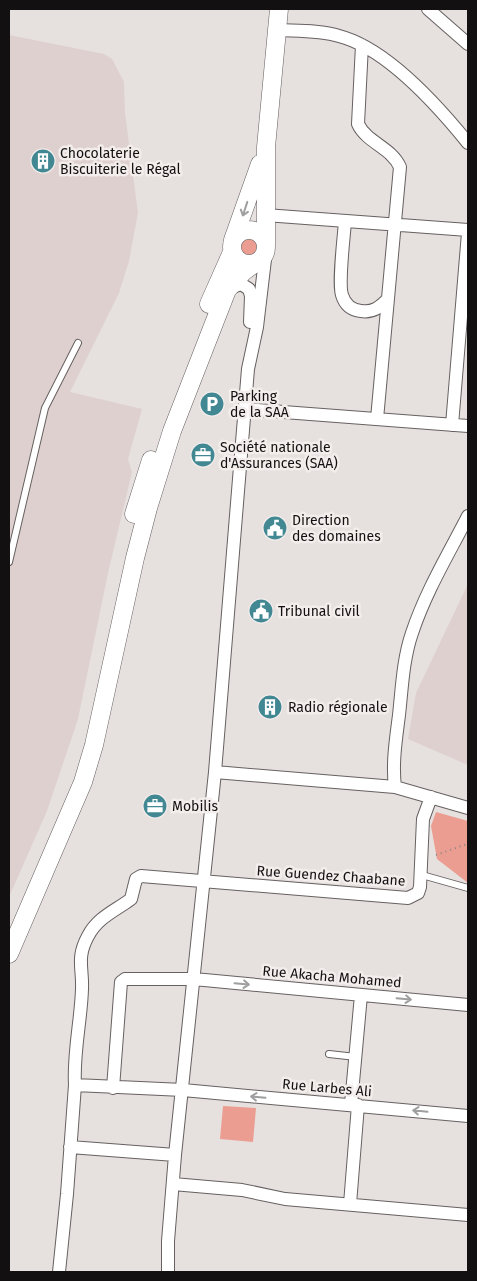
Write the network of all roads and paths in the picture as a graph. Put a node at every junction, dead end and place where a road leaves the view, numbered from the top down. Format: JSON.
{"nodes":[{"id":1,"x":279,"y":9,"type":"edge"},
{"id":2,"x":428,"y":9,"type":"edge"},
{"id":3,"x":278,"y":30,"type":"junction"},
{"id":4,"x":362,"y":44,"type":"junction"},
{"id":5,"x":468,"y":44,"type":"edge"},
{"id":6,"x":468,"y":143,"type":"edge"},
{"id":7,"x":266,"y":147,"type":"junction"},
{"id":8,"x":264,"y":214,"type":"junction"},
{"id":9,"x":345,"y":221,"type":"junction"},
{"id":10,"x":395,"y":224,"type":"junction"},
{"id":11,"x":468,"y":231,"type":"edge"},
{"id":12,"x":247,"y":254,"type":"junction"},
{"id":13,"x":249,"y":289,"type":"junction"},
{"id":14,"x":227,"y":290,"type":"junction"},
{"id":15,"x":388,"y":299,"type":"junction"},
{"id":16,"x":78,"y":343,"type":"dead end"},
{"id":17,"x":248,"y":369,"type":"junction"},
{"id":18,"x":245,"y":409,"type":"junction"},
{"id":19,"x":377,"y":419,"type":"junction"},
{"id":20,"x":452,"y":424,"type":"junction"},
{"id":21,"x":468,"y":426,"type":"edge"},
{"id":22,"x":468,"y":516,"type":"edge"},
{"id":23,"x":9,"y":562,"type":"edge"},
{"id":24,"x":215,"y":772,"type":"junction"},
{"id":25,"x":395,"y":787,"type":"junction"},
{"id":26,"x":431,"y":797,"type":"junction"},
{"id":27,"x":468,"y":808,"type":"edge"},
{"id":28,"x":468,"y":828,"type":"edge"},
{"id":29,"x":467,"y":845,"type":"edge"},
{"id":30,"x":436,"y":855,"type":"dead end"},
{"id":31,"x":422,"y":875,"type":"junction"},
{"id":32,"x":204,"y":882,"type":"junction"},
{"id":33,"x":468,"y":888,"type":"edge"},
{"id":34,"x":9,"y":924,"type":"edge"},
{"id":35,"x":9,"y":954,"type":"edge"},
{"id":36,"x":194,"y":979,"type":"junction"},
{"id":37,"x":361,"y":995,"type":"junction"},
{"id":38,"x":468,"y":1005,"type":"edge"},
{"id":39,"x":330,"y":1054,"type":"dead end"},
{"id":40,"x":356,"y":1056,"type":"junction"},
{"id":41,"x":75,"y":1085,"type":"junction"},
{"id":42,"x":113,"y":1088,"type":"junction"},
{"id":43,"x":183,"y":1090,"type":"junction"},
{"id":44,"x":354,"y":1105,"type":"junction"},
{"id":45,"x":468,"y":1116,"type":"edge"},
{"id":46,"x":70,"y":1147,"type":"junction"},
{"id":47,"x":175,"y":1156,"type":"junction"},
{"id":48,"x":173,"y":1184,"type":"junction"},
{"id":49,"x":350,"y":1204,"type":"junction"},
{"id":50,"x":468,"y":1215,"type":"edge"},
{"id":51,"x":59,"y":1272,"type":"edge"},
{"id":52,"x":168,"y":1272,"type":"edge"}],
"edges":[{"from":1,"to":3,"type":"main road"},
{"from":2,"to":5,"type":"street"},
{"from":3,"to":4,"type":"street"},
{"from":3,"to":7,"type":"main road"},
{"from":4,"to":6,"type":"street"},
{"from":4,"to":10,"type":"street"},
{"from":7,"to":8,"type":"main road"},
{"from":7,"to":12,"type":"main road","one_way":true},
{"from":8,"to":9,"type":"street"},
{"from":8,"to":12,"type":"main road"},
{"from":9,"to":10,"type":"street"},
{"from":9,"to":15,"type":"street"},
{"from":10,"to":11,"type":"street"},
{"from":10,"to":15,"type":"street"},
{"from":11,"to":20,"type":"street"},
{"from":12,"to":13,"type":"street"},
{"from":12,"to":14,"type":"main road"},
{"from":12,"to":17,"type":"street"},
{"from":12,"to":34,"type":"main road"},
{"from":13,"to":14,"type":"street"},
{"from":13,"to":17,"type":"street"},
{"from":14,"to":35,"type":"main road"},
{"from":15,"to":19,"type":"street"},
{"from":16,"to":23,"type":"lane"},
{"from":17,"to":18,"type":"street"},
{"from":18,"to":19,"type":"street"},
{"from":18,"to":24,"type":"street"},
{"from":19,"to":20,"type":"street"},
{"from":20,"to":21,"type":"street"},
{"from":22,"to":25,"type":"street"},
{"from":24,"to":25,"type":"street"},
{"from":24,"to":32,"type":"street"},
{"from":25,"to":26,"type":"street"},
{"from":26,"to":27,"type":"street"},
{"from":26,"to":31,"type":"street","name":"Rue Guendez Chaabane"},
{"from":28,"to":29,"type":"path"},
{"from":29,"to":30,"type":"path"},
{"from":31,"to":32,"type":"street","name":"Rue Guendez Chaabane"},
{"from":31,"to":33,"type":"lane"},
{"from":32,"to":36,"type":"street"},
{"from":32,"to":41,"type":"street"},
{"from":36,"to":37,"type":"street","name":"Rue Akacha Mohamed","one_way":true},
{"from":36,"to":42,"type":"street","name":"Rue Akacha Mohamed"},
{"from":36,"to":43,"type":"street"},
{"from":37,"to":38,"type":"street","name":"Rue Akacha Mohamed","one_way":true},
{"from":37,"to":40,"type":"street"},
{"from":39,"to":40,"type":"lane"},
{"from":40,"to":44,"type":"street"},
{"from":41,"to":42,"type":"street","name":"Rue Larbes Ali"},
{"from":41,"to":46,"type":"street"},
{"from":42,"to":43,"type":"street","name":"Rue Larbes Ali"},
{"from":44,"to":43,"type":"street","name":"Rue Larbes Ali","one_way":true},
{"from":43,"to":47,"type":"street"},
{"from":45,"to":44,"type":"street","name":"Rue Larbes Ali","one_way":true},
{"from":44,"to":49,"type":"street"},
{"from":46,"to":47,"type":"street"},
{"from":46,"to":51,"type":"street"},
{"from":47,"to":48,"type":"street"},
{"from":48,"to":49,"type":"street"},
{"from":48,"to":52,"type":"street"},
{"from":49,"to":50,"type":"street"}]}
